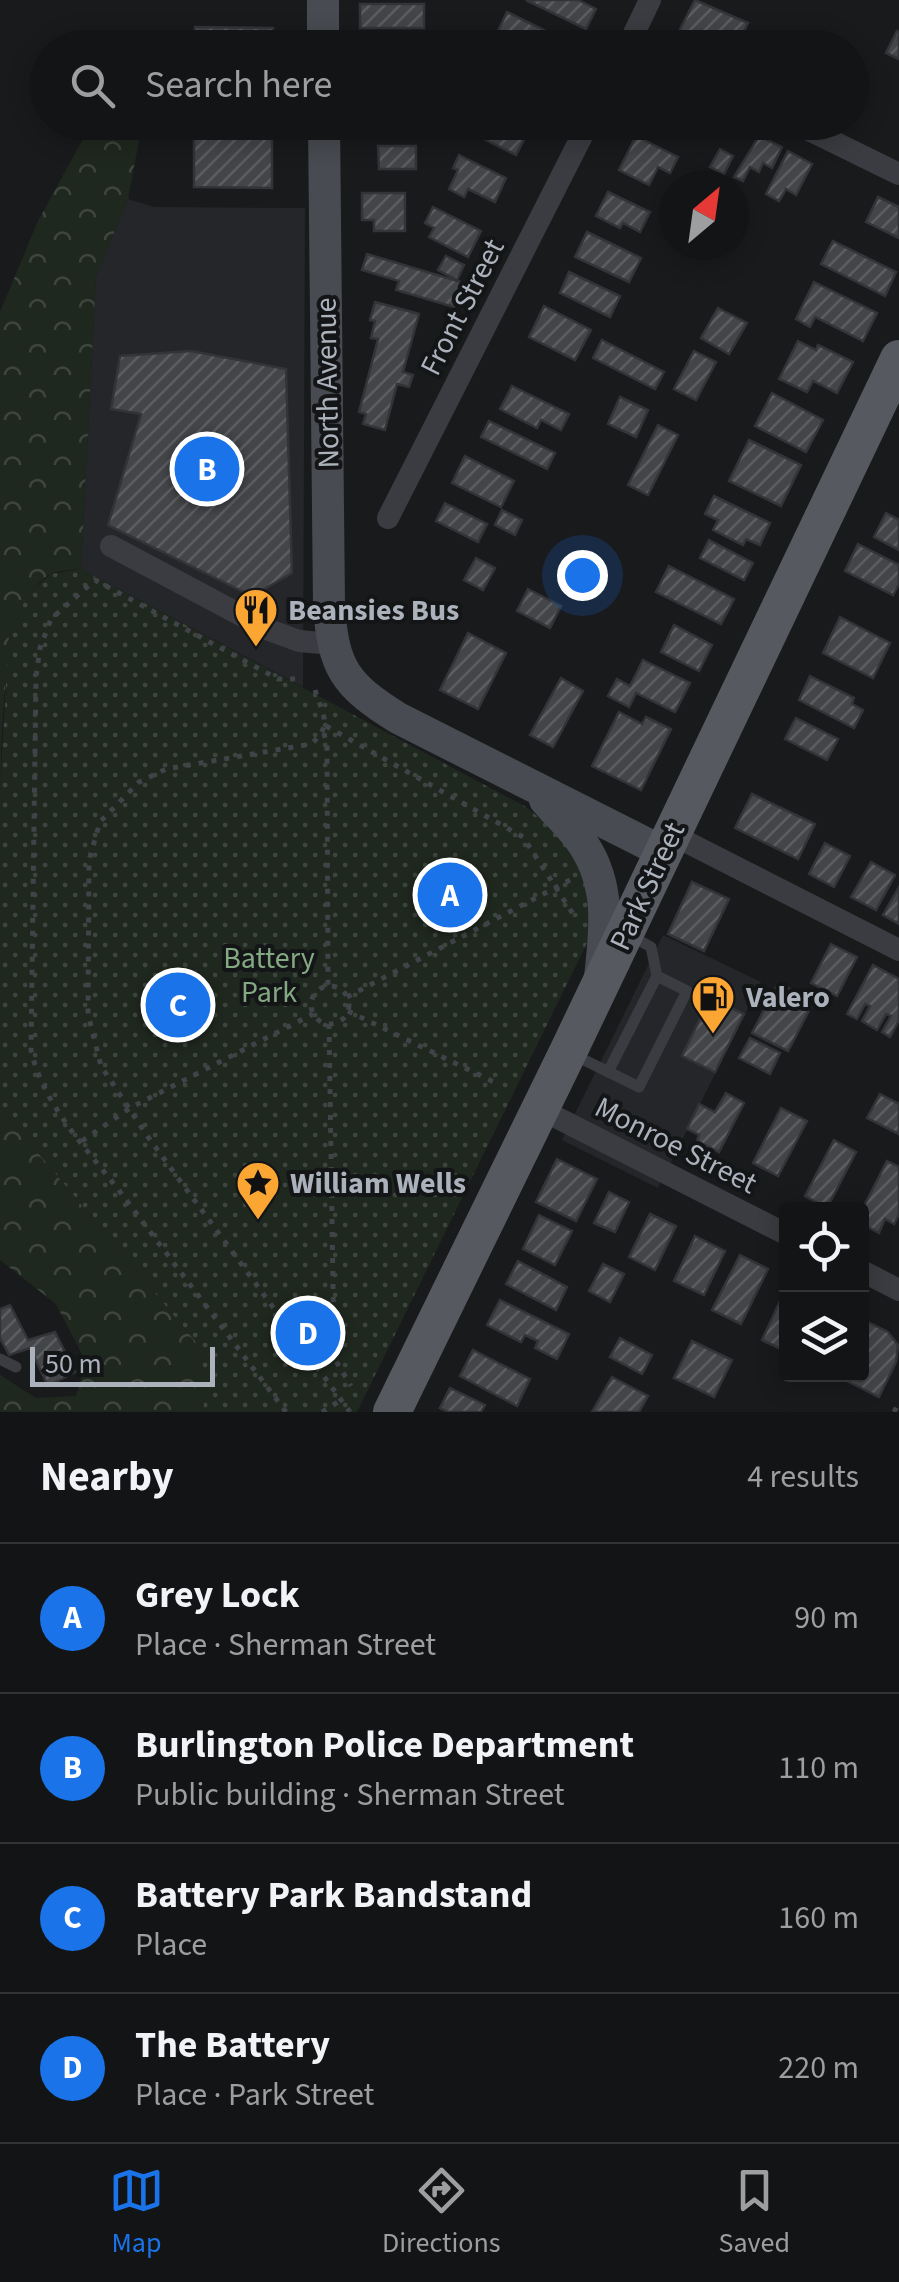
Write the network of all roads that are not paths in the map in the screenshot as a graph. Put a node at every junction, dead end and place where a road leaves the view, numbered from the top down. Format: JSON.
{"nodes":[{"id":1,"x":323,"y":0,"type":"edge"},
{"id":2,"x":650,"y":0,"type":"edge"},
{"id":3,"x":324,"y":30,"type":"edge"},
{"id":4,"x":638,"y":30,"type":"edge"},
{"id":5,"x":324,"y":140,"type":"edge"},
{"id":6,"x":579,"y":140,"type":"edge"},
{"id":7,"x":830,"y":140,"type":"edge"},
{"id":8,"x":899,"y":174,"type":"edge"},
{"id":9,"x":899,"y":359,"type":"edge"},
{"id":10,"x":388,"y":518,"type":"dead end"},
{"id":11,"x":111,"y":546,"type":"dead end"},
{"id":12,"x":332,"y":644,"type":"junction"},
{"id":13,"x":535,"y":789,"type":"junction"},
{"id":14,"x":667,"y":843,"type":"junction"},
{"id":15,"x":624,"y":933,"type":"junction"},
{"id":16,"x":899,"y":950,"type":"edge"},
{"id":17,"x":657,"y":976,"type":"junction"},
{"id":18,"x":598,"y":987,"type":"junction"},
{"id":19,"x":568,"y":1052,"type":"junction"},
{"id":20,"x":608,"y":1072,"type":"junction"},
{"id":21,"x":540,"y":1109,"type":"junction"},
{"id":22,"x":779,"y":1230,"type":"edge"},
{"id":23,"x":869,"y":1275,"type":"edge"},
{"id":24,"x":899,"y":1290,"type":"edge"},
{"id":25,"x":0,"y":1359,"type":"edge"},
{"id":26,"x":16,"y":1367,"type":"dead end"},
{"id":27,"x":392,"y":1412,"type":"edge"}],
"edges":[{"from":1,"to":3,"type":"main road"},
{"from":2,"to":4,"type":"street"},
{"from":5,"to":12,"type":"main road","name":"North Avenue"},
{"from":6,"to":10,"type":"street","name":"Front Street"},
{"from":7,"to":8,"type":"street"},
{"from":9,"to":14,"type":"main road","name":"Park Street"},
{"from":11,"to":12,"type":"street"},
{"from":12,"to":13,"type":"main road"},
{"from":13,"to":14,"type":"main road"},
{"from":13,"to":18,"type":"main road"},
{"from":14,"to":15,"type":"main road","name":"Park Street"},
{"from":14,"to":16,"type":"street"},
{"from":15,"to":17,"type":"lane"},
{"from":15,"to":18,"type":"main road","name":"Park Street"},
{"from":17,"to":20,"type":"lane"},
{"from":17,"to":20,"type":"lane"},
{"from":18,"to":19,"type":"main road","name":"Park Street"},
{"from":19,"to":20,"type":"lane"},
{"from":19,"to":21,"type":"main road","name":"Park Street"},
{"from":21,"to":22,"type":"street","name":"Monroe Street"},
{"from":21,"to":27,"type":"main road","name":"Park Street"},
{"from":23,"to":24,"type":"street"},
{"from":25,"to":26,"type":"lane"}]}
